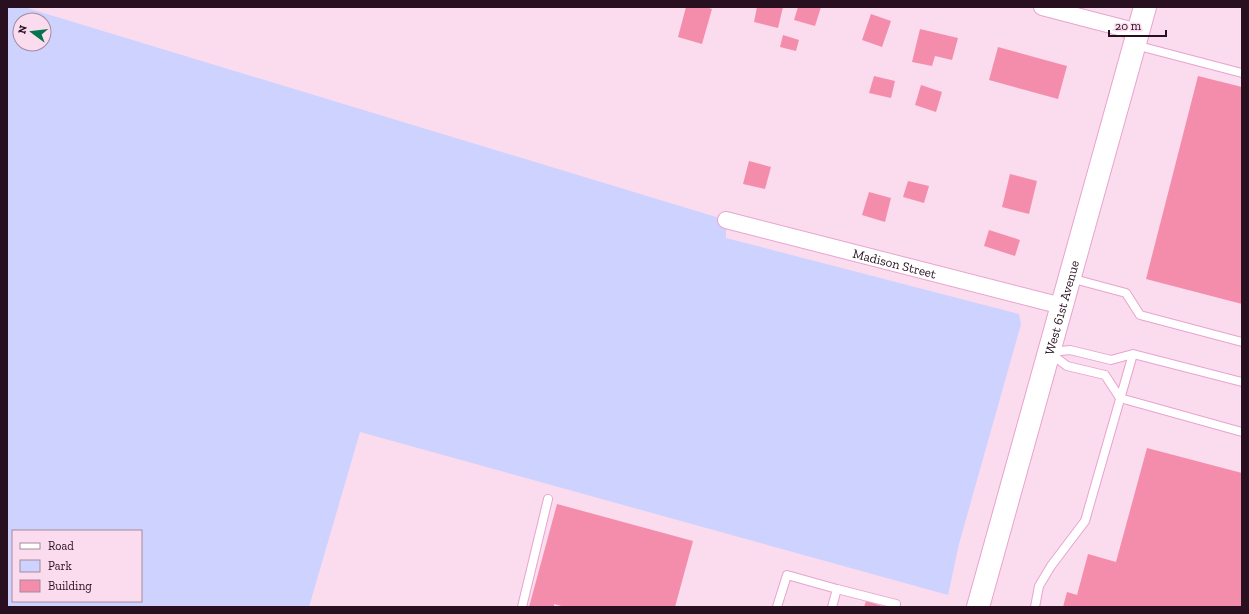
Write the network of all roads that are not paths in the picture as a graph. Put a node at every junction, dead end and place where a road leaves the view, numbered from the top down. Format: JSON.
{"nodes":[{"id":1,"x":1042,"y":7,"type":"edge"},
{"id":2,"x":1145,"y":7,"type":"edge"},
{"id":3,"x":1136,"y":38,"type":"junction"},
{"id":4,"x":1242,"y":72,"type":"edge"},
{"id":5,"x":726,"y":220,"type":"dead end"},
{"id":6,"x":1070,"y":278,"type":"junction"},
{"id":7,"x":1062,"y":306,"type":"junction"},
{"id":8,"x":1242,"y":342,"type":"edge"},
{"id":9,"x":1050,"y":352,"type":"junction"},
{"id":10,"x":1133,"y":354,"type":"junction"},
{"id":11,"x":1242,"y":382,"type":"edge"},
{"id":12,"x":1120,"y":398,"type":"junction"},
{"id":13,"x":1242,"y":432,"type":"edge"},
{"id":14,"x":548,"y":499,"type":"dead end"},
{"id":15,"x":836,"y":589,"type":"junction"},
{"id":16,"x":896,"y":604,"type":"dead end"},
{"id":17,"x":522,"y":607,"type":"edge"},
{"id":18,"x":777,"y":607,"type":"edge"},
{"id":19,"x":832,"y":607,"type":"edge"},
{"id":20,"x":978,"y":607,"type":"edge"},
{"id":21,"x":1035,"y":607,"type":"edge"}],
"edges":[{"from":1,"to":3,"type":"street"},
{"from":2,"to":3,"type":"main road","name":"West 61st Avenue"},
{"from":3,"to":4,"type":"lane"},
{"from":3,"to":6,"type":"main road","name":"West 61st Avenue"},
{"from":5,"to":7,"type":"street","name":"Madison Street"},
{"from":6,"to":7,"type":"main road","name":"West 61st Avenue"},
{"from":6,"to":8,"type":"lane"},
{"from":7,"to":9,"type":"main road","name":"West 61st Avenue"},
{"from":9,"to":10,"type":"lane"},
{"from":9,"to":12,"type":"lane"},
{"from":9,"to":20,"type":"main road","name":"West 61st Avenue"},
{"from":10,"to":11,"type":"lane"},
{"from":10,"to":12,"type":"lane"},
{"from":12,"to":13,"type":"lane"},
{"from":12,"to":21,"type":"lane"},
{"from":14,"to":17,"type":"lane"},
{"from":15,"to":16,"type":"lane"},
{"from":15,"to":18,"type":"lane"},
{"from":15,"to":19,"type":"lane"}]}
